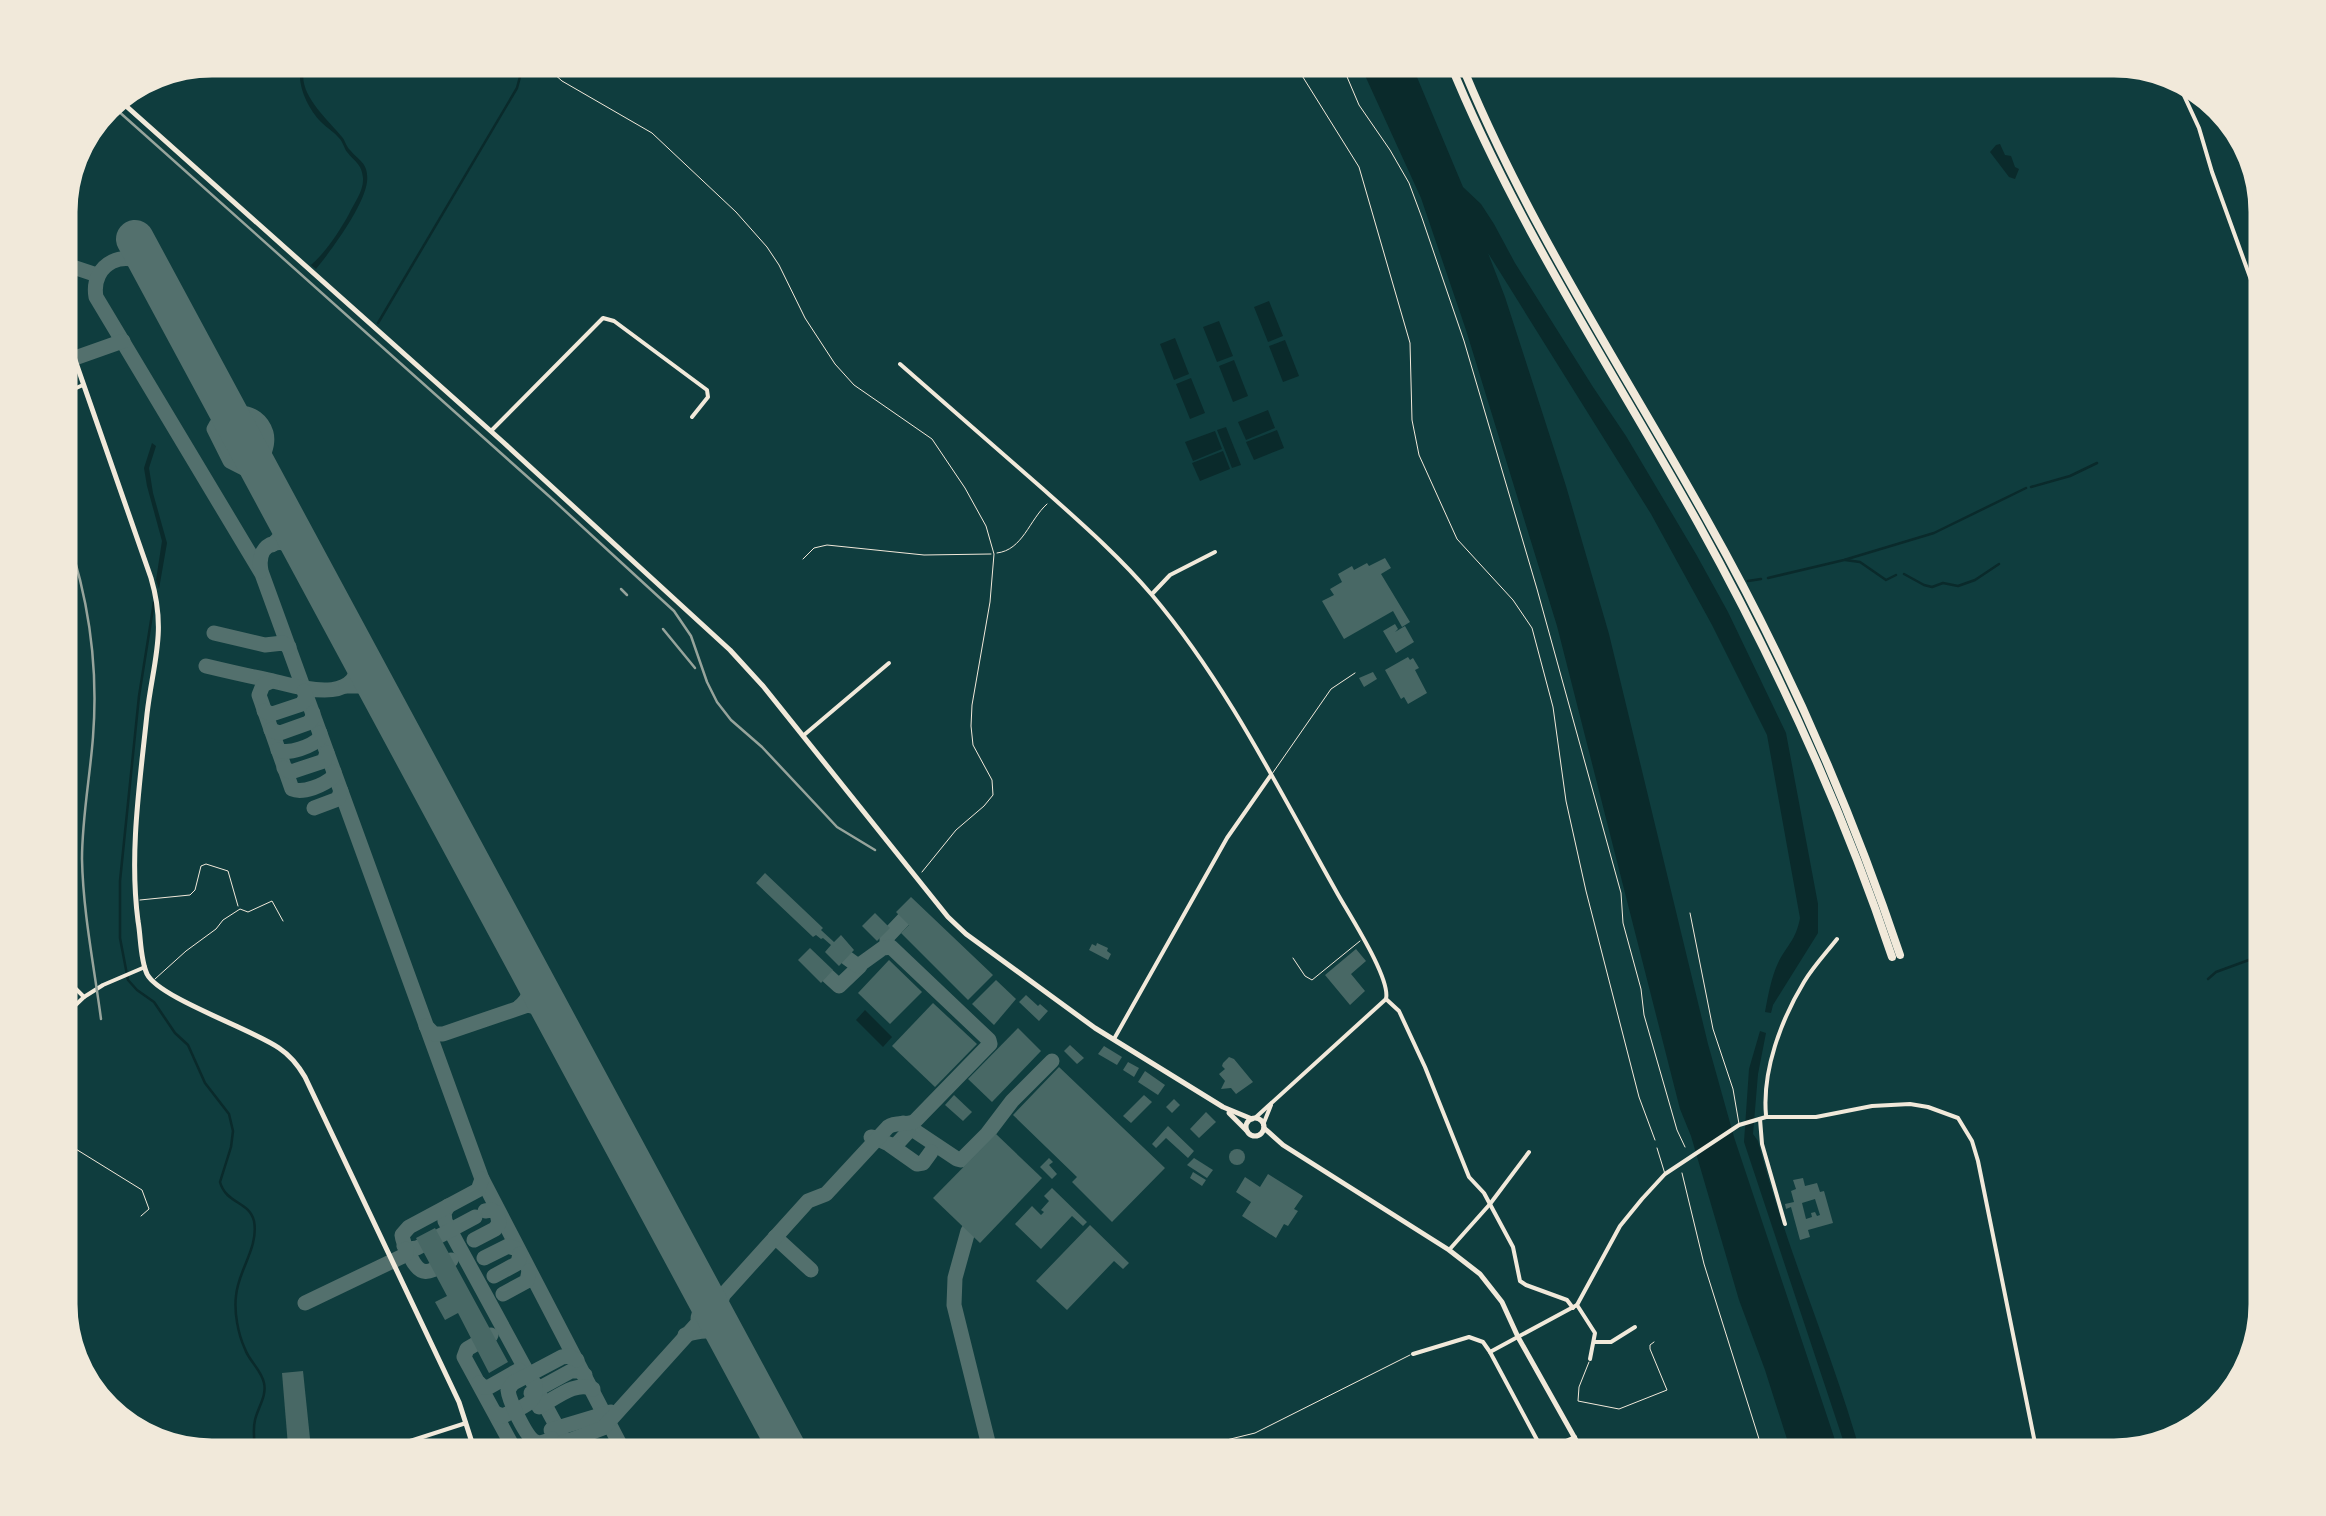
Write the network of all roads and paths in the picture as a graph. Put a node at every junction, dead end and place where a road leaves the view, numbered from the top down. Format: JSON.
{"nodes":[{"id":1,"x":555,"y":75,"type":"edge"},
{"id":2,"x":1302,"y":75,"type":"edge"},
{"id":3,"x":1346,"y":75,"type":"edge"},
{"id":4,"x":1455,"y":75,"type":"edge"},
{"id":5,"x":1466,"y":75,"type":"edge"},
{"id":6,"x":2183,"y":94,"type":"edge"},
{"id":7,"x":126,"y":106,"type":"edge"},
{"id":8,"x":2251,"y":279,"type":"edge"},
{"id":9,"x":75,"y":361,"type":"edge"},
{"id":10,"x":900,"y":364,"type":"dead end"},
{"id":11,"x":83,"y":385,"type":"junction"},
{"id":12,"x":75,"y":389,"type":"edge"},
{"id":13,"x":692,"y":416,"type":"dead end"},
{"id":14,"x":491,"y":431,"type":"junction"},
{"id":15,"x":1053,"y":498,"type":"junction"},
{"id":16,"x":1215,"y":552,"type":"dead end"},
{"id":17,"x":994,"y":554,"type":"junction"},
{"id":18,"x":803,"y":559,"type":"dead end"},
{"id":19,"x":1152,"y":594,"type":"junction"},
{"id":20,"x":888,"y":663,"type":"dead end"},
{"id":21,"x":1355,"y":673,"type":"dead end"},
{"id":22,"x":804,"y":735,"type":"junction"},
{"id":23,"x":1271,"y":776,"type":"junction"},
{"id":24,"x":918,"y":879,"type":"junction"},
{"id":25,"x":136,"y":900,"type":"junction"},
{"id":26,"x":240,"y":909,"type":"junction"},
{"id":27,"x":1690,"y":913,"type":"dead end"},
{"id":28,"x":283,"y":921,"type":"dead end"},
{"id":29,"x":1362,"y":939,"type":"junction"},
{"id":30,"x":1837,"y":939,"type":"dead end"},
{"id":31,"x":1293,"y":958,"type":"dead end"},
{"id":32,"x":145,"y":968,"type":"junction"},
{"id":33,"x":152,"y":981,"type":"junction"},
{"id":34,"x":75,"y":989,"type":"edge"},
{"id":35,"x":84,"y":997,"type":"junction"},
{"id":36,"x":1386,"y":1000,"type":"junction"},
{"id":37,"x":75,"y":1006,"type":"edge"},
{"id":38,"x":1114,"y":1039,"type":"junction"},
{"id":39,"x":1273,"y":1101,"type":"junction"},
{"id":40,"x":1223,"y":1107,"type":"junction"},
{"id":41,"x":1254,"y":1119,"type":"junction"},
{"id":42,"x":1760,"y":1119,"type":"junction"},
{"id":43,"x":1740,"y":1125,"type":"junction"},
{"id":44,"x":1263,"y":1126,"type":"junction"},
{"id":45,"x":1246,"y":1130,"type":"junction"},
{"id":46,"x":1258,"y":1136,"type":"junction"},
{"id":47,"x":1283,"y":1146,"type":"junction"},
{"id":48,"x":1685,"y":1147,"type":"dead end"},
{"id":49,"x":1657,"y":1148,"type":"joint"},
{"id":50,"x":75,"y":1149,"type":"edge"},
{"id":51,"x":1530,"y":1152,"type":"dead end"},
{"id":52,"x":1679,"y":1165,"type":"junction"},
{"id":53,"x":1665,"y":1174,"type":"junction"},
{"id":54,"x":1490,"y":1204,"type":"junction"},
{"id":55,"x":141,"y":1216,"type":"dead end"},
{"id":56,"x":1785,"y":1224,"type":"dead end"},
{"id":57,"x":1449,"y":1250,"type":"junction"},
{"id":58,"x":1575,"y":1306,"type":"junction"},
{"id":59,"x":1635,"y":1328,"type":"dead end"},
{"id":60,"x":1518,"y":1337,"type":"junction"},
{"id":61,"x":1595,"y":1342,"type":"junction"},
{"id":62,"x":1654,"y":1342,"type":"dead end"},
{"id":63,"x":1490,"y":1352,"type":"junction"},
{"id":64,"x":1413,"y":1354,"type":"joint"},
{"id":65,"x":1590,"y":1359,"type":"joint"},
{"id":66,"x":466,"y":1423,"type":"junction"},
{"id":67,"x":1575,"y":1437,"type":"junction"},
{"id":68,"x":410,"y":1441,"type":"edge"},
{"id":69,"x":472,"y":1441,"type":"edge"},
{"id":70,"x":1222,"y":1441,"type":"edge"},
{"id":71,"x":1537,"y":1441,"type":"edge"},
{"id":72,"x":1566,"y":1441,"type":"edge"},
{"id":73,"x":1577,"y":1441,"type":"edge"},
{"id":74,"x":1761,"y":1441,"type":"edge"},
{"id":75,"x":2035,"y":1441,"type":"edge"}],
"edges":[{"from":1,"to":17,"type":"path"},
{"from":2,"to":49,"type":"path"},
{"from":3,"to":48,"type":"path"},
{"from":4,"to":5,"type":"highway"},
{"from":6,"to":8,"type":"street"},
{"from":7,"to":14,"type":"main road"},
{"from":9,"to":11,"type":"main road"},
{"from":10,"to":15,"type":"street"},
{"from":11,"to":12,"type":"street"},
{"from":11,"to":25,"type":"main road"},
{"from":13,"to":14,"type":"street"},
{"from":14,"to":22,"type":"main road"},
{"from":15,"to":17,"type":"path"},
{"from":15,"to":19,"type":"street"},
{"from":16,"to":19,"type":"street"},
{"from":17,"to":18,"type":"path"},
{"from":17,"to":24,"type":"path"},
{"from":19,"to":23,"type":"street"},
{"from":20,"to":22,"type":"street"},
{"from":21,"to":23,"type":"lane"},
{"from":22,"to":24,"type":"main road"},
{"from":23,"to":29,"type":"street"},
{"from":23,"to":38,"type":"street"},
{"from":24,"to":38,"type":"main road"},
{"from":25,"to":26,"type":"lane"},
{"from":25,"to":32,"type":"main road"},
{"from":26,"to":28,"type":"lane"},
{"from":26,"to":33,"type":"lane"},
{"from":27,"to":43,"type":"lane"},
{"from":29,"to":31,"type":"lane"},
{"from":29,"to":36,"type":"street"},
{"from":30,"to":42,"type":"street"},
{"from":32,"to":33,"type":"main road"},
{"from":32,"to":35,"type":"street"},
{"from":33,"to":66,"type":"main road"},
{"from":34,"to":35,"type":"street"},
{"from":35,"to":37,"type":"street"},
{"from":36,"to":39,"type":"street"},
{"from":36,"to":54,"type":"street"},
{"from":38,"to":40,"type":"main road"},
{"from":39,"to":41,"type":"street"},
{"from":39,"to":44,"type":"street"},
{"from":40,"to":41,"type":"main road"},
{"from":40,"to":45,"type":"main road"},
{"from":41,"to":44,"type":"main road"},
{"from":41,"to":45,"type":"main road"},
{"from":42,"to":43,"type":"street"},
{"from":42,"to":56,"type":"street"},
{"from":42,"to":75,"type":"street"},
{"from":43,"to":52,"type":"street"},
{"from":44,"to":46,"type":"main road"},
{"from":44,"to":47,"type":"main road"},
{"from":45,"to":46,"type":"main road"},
{"from":46,"to":47,"type":"main road"},
{"from":47,"to":57,"type":"main road"},
{"from":49,"to":53,"type":"lane"},
{"from":50,"to":55,"type":"lane"},
{"from":51,"to":54,"type":"street"},
{"from":52,"to":53,"type":"street"},
{"from":52,"to":74,"type":"path"},
{"from":53,"to":58,"type":"street"},
{"from":54,"to":57,"type":"street"},
{"from":54,"to":58,"type":"street"},
{"from":57,"to":60,"type":"main road"},
{"from":58,"to":60,"type":"street"},
{"from":58,"to":61,"type":"street"},
{"from":59,"to":61,"type":"street"},
{"from":60,"to":63,"type":"street"},
{"from":60,"to":67,"type":"main road"},
{"from":61,"to":65,"type":"street"},
{"from":62,"to":65,"type":"lane"},
{"from":63,"to":64,"type":"street"},
{"from":63,"to":71,"type":"street"},
{"from":64,"to":70,"type":"lane"},
{"from":66,"to":68,"type":"street"},
{"from":66,"to":69,"type":"main road"},
{"from":67,"to":72,"type":"street"},
{"from":67,"to":73,"type":"main road"}]}
